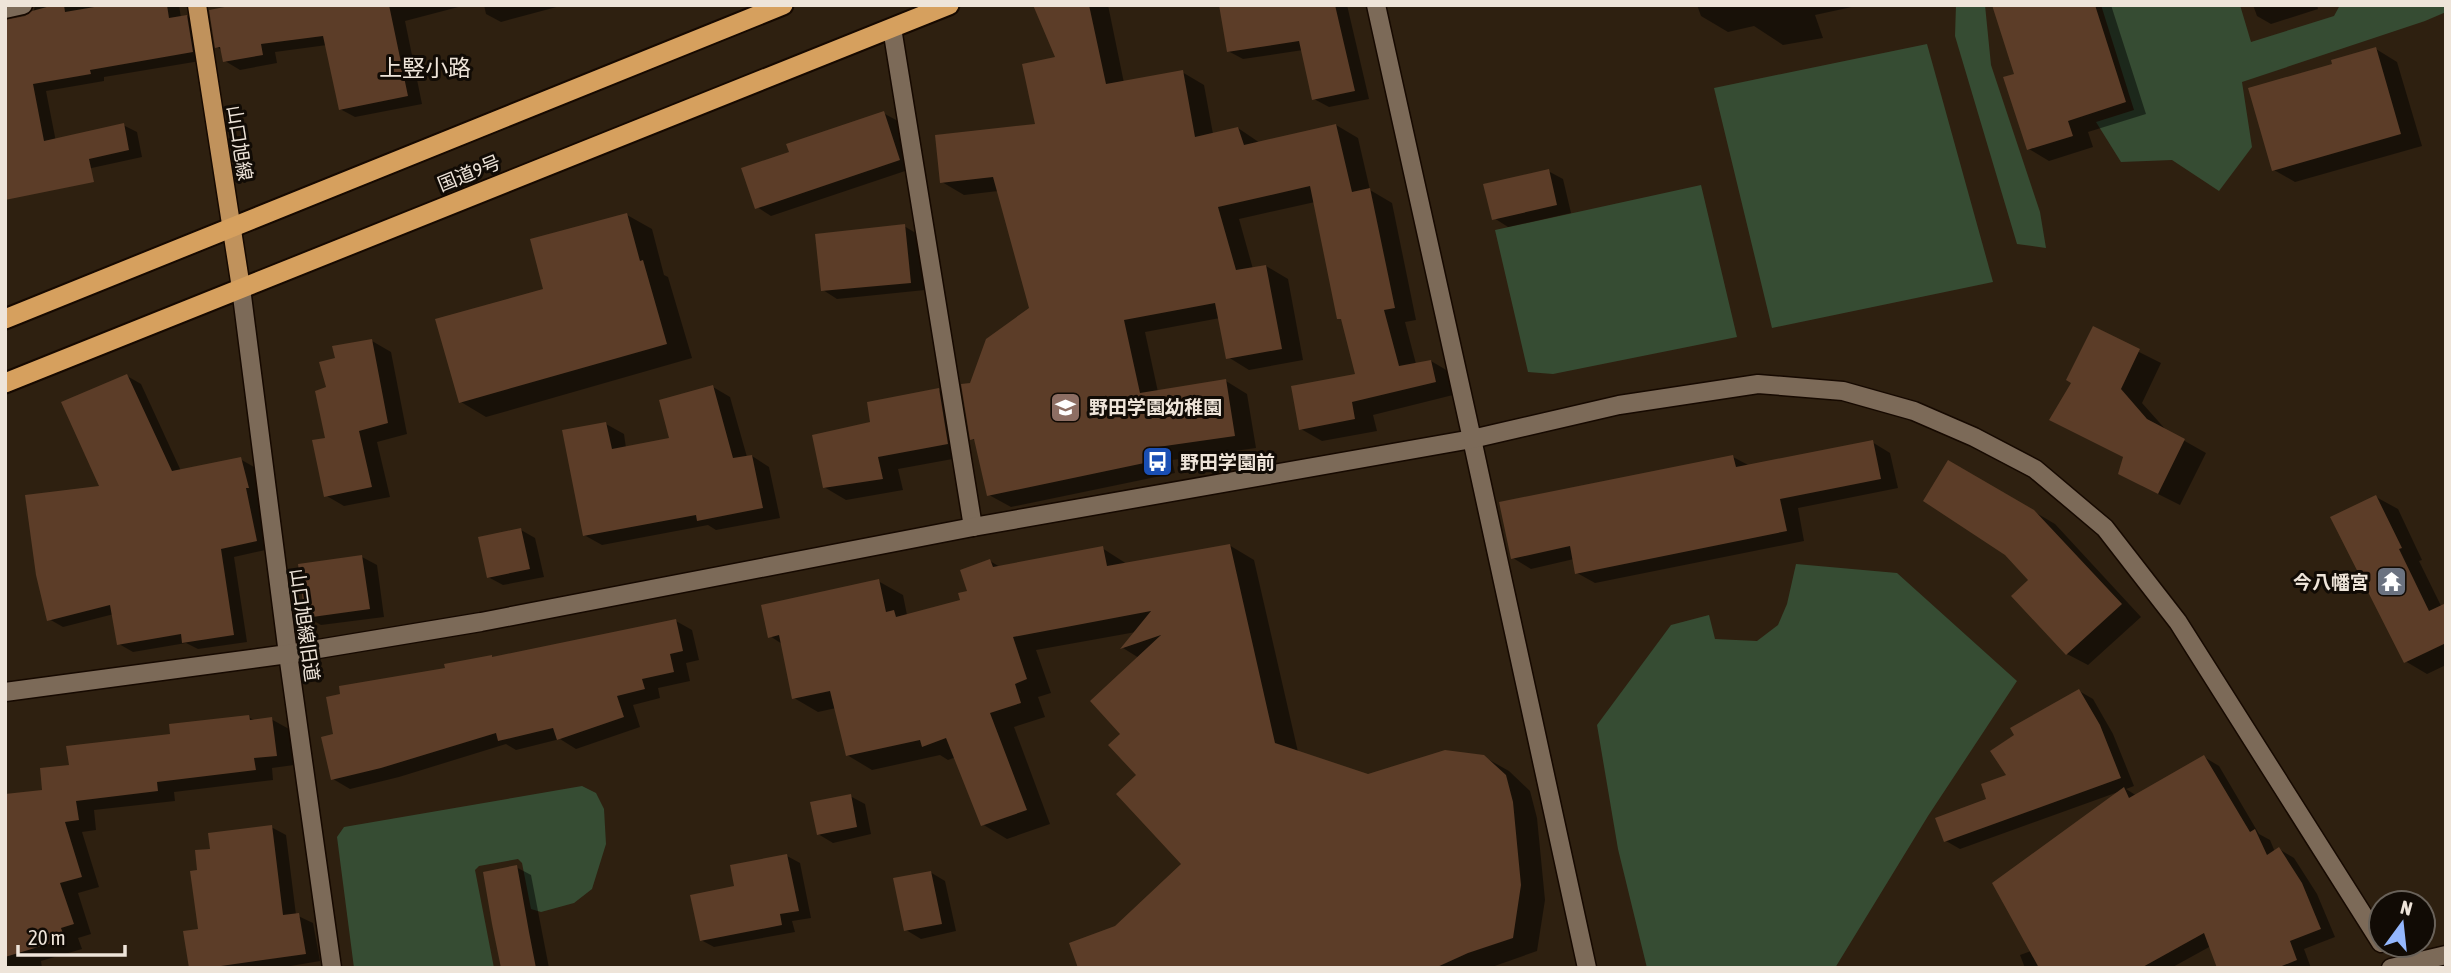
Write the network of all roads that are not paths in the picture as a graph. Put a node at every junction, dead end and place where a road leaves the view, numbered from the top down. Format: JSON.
{"nodes":[{"id":1,"x":23,"y":5,"type":"edge"},
{"id":2,"x":197,"y":5,"type":"edge"},
{"id":3,"x":783,"y":5,"type":"edge"},
{"id":4,"x":949,"y":5,"type":"edge"},
{"id":5,"x":1376,"y":5,"type":"edge"},
{"id":6,"x":5,"y":9,"type":"edge"},
{"id":7,"x":892,"y":28,"type":"junction"},
{"id":8,"x":231,"y":227,"type":"junction"},
{"id":9,"x":240,"y":288,"type":"junction"},
{"id":10,"x":5,"y":319,"type":"edge"},
{"id":11,"x":5,"y":383,"type":"edge"},
{"id":12,"x":1472,"y":439,"type":"junction"},
{"id":13,"x":973,"y":527,"type":"junction"},
{"id":14,"x":288,"y":654,"type":"junction"},
{"id":15,"x":5,"y":692,"type":"edge"},
{"id":16,"x":2367,"y":920,"type":"edge"},
{"id":17,"x":2446,"y":956,"type":"edge"},
{"id":18,"x":2396,"y":967,"type":"edge"},
{"id":19,"x":332,"y":968,"type":"edge"},
{"id":20,"x":1587,"y":968,"type":"edge"}],
"edges":[{"from":1,"to":6,"type":"street"},
{"from":2,"to":8,"type":"main road","name":"山口旭線"},
{"from":3,"to":8,"type":"highway","name":"国道9号"},
{"from":4,"to":7,"type":"highway","name":"国道9号"},
{"from":5,"to":12,"type":"street"},
{"from":7,"to":9,"type":"highway","name":"国道9号"},
{"from":7,"to":13,"type":"street"},
{"from":8,"to":9,"type":"main road","name":"山口旭線"},
{"from":8,"to":10,"type":"highway","name":"国道9号"},
{"from":9,"to":11,"type":"highway","name":"国道9号"},
{"from":9,"to":14,"type":"street","name":"山口旭線旧道"},
{"from":12,"to":13,"type":"street"},
{"from":12,"to":16,"type":"street"},
{"from":12,"to":20,"type":"street"},
{"from":13,"to":14,"type":"street"},
{"from":14,"to":15,"type":"street"},
{"from":14,"to":19,"type":"street","name":"山口旭線旧道"},
{"from":17,"to":18,"type":"street"}]}
